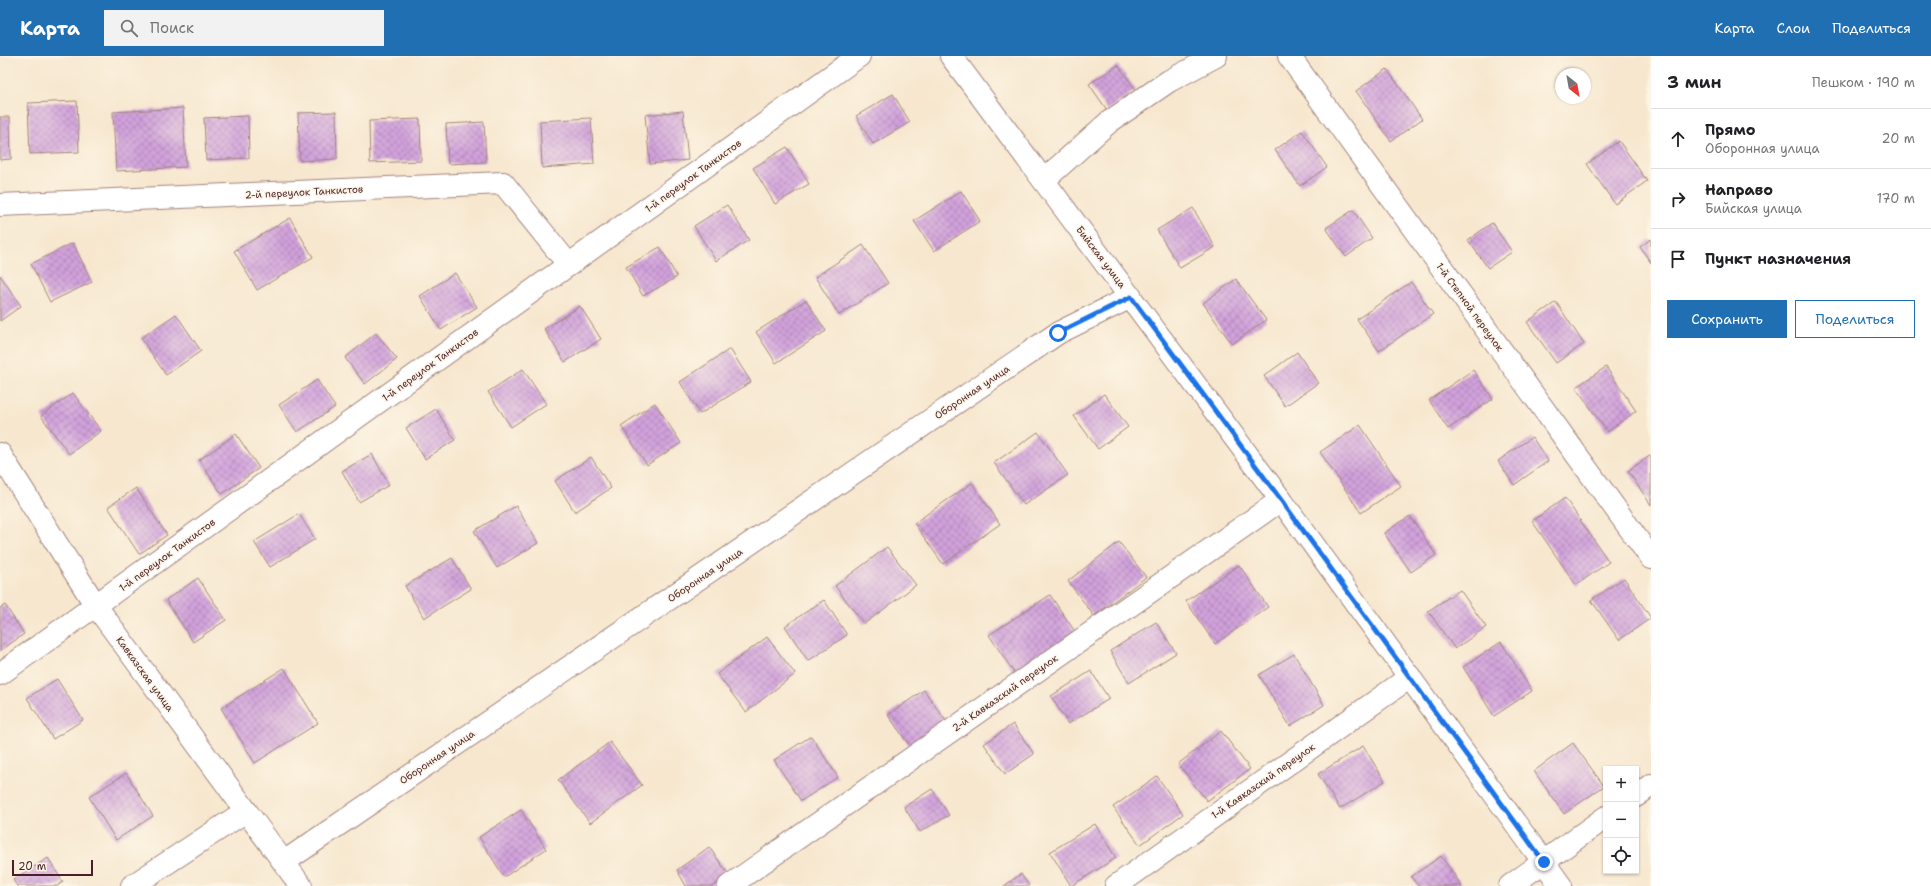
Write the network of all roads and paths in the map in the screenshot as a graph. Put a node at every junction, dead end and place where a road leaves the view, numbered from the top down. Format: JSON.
{"nodes":[{"id":1,"x":860,"y":56,"type":"edge"},
{"id":2,"x":951,"y":56,"type":"edge"},
{"id":3,"x":1216,"y":56,"type":"edge"},
{"id":4,"x":1289,"y":56,"type":"edge"},
{"id":5,"x":1044,"y":180,"type":"junction"},
{"id":6,"x":0,"y":206,"type":"edge"},
{"id":7,"x":569,"y":265,"type":"junction"},
{"id":8,"x":1131,"y":297,"type":"junction"},
{"id":9,"x":0,"y":454,"type":"edge"},
{"id":10,"x":1281,"y":500,"type":"junction"},
{"id":11,"x":1651,"y":558,"type":"edge"},
{"id":12,"x":96,"y":606,"type":"junction"},
{"id":13,"x":0,"y":674,"type":"edge"},
{"id":14,"x":1410,"y":677,"type":"junction"},
{"id":15,"x":1651,"y":785,"type":"edge"},
{"id":16,"x":1639,"y":794,"type":"edge"},
{"id":17,"x":246,"y":811,"type":"junction"},
{"id":18,"x":1603,"y":820,"type":"edge"},
{"id":19,"x":284,"y":862,"type":"junction"},
{"id":20,"x":1544,"y":862,"type":"junction"},
{"id":21,"x":132,"y":886,"type":"edge"},
{"id":22,"x":301,"y":886,"type":"edge"},
{"id":23,"x":728,"y":886,"type":"edge"},
{"id":24,"x":1116,"y":886,"type":"edge"},
{"id":25,"x":1510,"y":886,"type":"edge"},
{"id":26,"x":1561,"y":886,"type":"edge"}],
"edges":[{"from":1,"to":7,"type":"street","name":"1-й переулок Танкистов"},
{"from":2,"to":5,"type":"street","name":"Бийская улица"},
{"from":3,"to":5,"type":"street"},
{"from":4,"to":11,"type":"street","name":"1-й Степной переулок"},
{"from":5,"to":8,"type":"street","name":"Бийская улица"},
{"from":6,"to":7,"type":"street","name":"2-й переулок Танкистов"},
{"from":7,"to":12,"type":"street","name":"1-й переулок Танкистов"},
{"from":8,"to":10,"type":"street","name":"Бийская улица"},
{"from":8,"to":19,"type":"street","name":"Оборонная улица"},
{"from":9,"to":12,"type":"street","name":"Кавказская улица"},
{"from":10,"to":14,"type":"street","name":"Бийская улица"},
{"from":10,"to":23,"type":"street","name":"2-й Кавказский переулок"},
{"from":12,"to":13,"type":"street","name":"1-й переулок Танкистов"},
{"from":12,"to":17,"type":"street","name":"Кавказская улица"},
{"from":14,"to":20,"type":"street","name":"Бийская улица"},
{"from":14,"to":24,"type":"street","name":"1-й Кавказский переулок"},
{"from":15,"to":16,"type":"street"},
{"from":17,"to":19,"type":"street","name":"Кавказская улица"},
{"from":17,"to":21,"type":"street"},
{"from":18,"to":20,"type":"street"},
{"from":19,"to":22,"type":"street","name":"Кавказская улица"},
{"from":20,"to":25,"type":"street"},
{"from":20,"to":26,"type":"street","name":"Бийская улица"}]}
